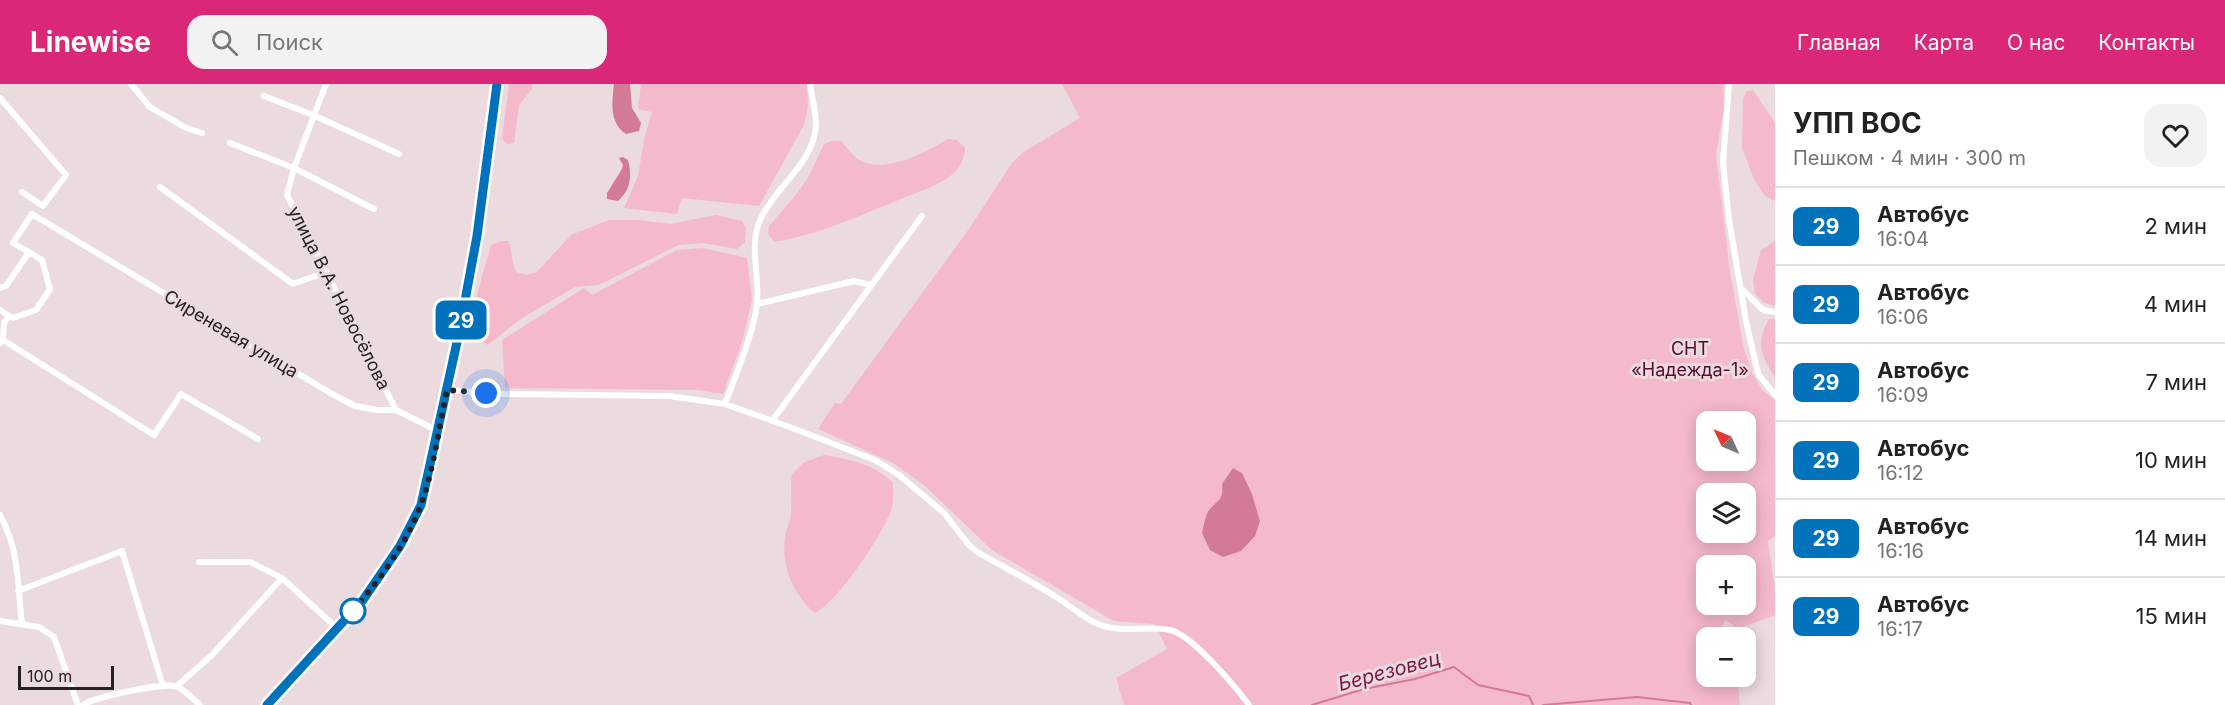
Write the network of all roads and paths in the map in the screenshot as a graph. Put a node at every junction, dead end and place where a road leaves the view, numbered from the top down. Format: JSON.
{"nodes":[{"id":1,"x":131,"y":84,"type":"edge"},
{"id":2,"x":326,"y":84,"type":"edge"},
{"id":3,"x":497,"y":84,"type":"edge"},
{"id":4,"x":810,"y":84,"type":"edge"},
{"id":5,"x":1729,"y":84,"type":"edge"},
{"id":6,"x":264,"y":96,"type":"dead end"},
{"id":7,"x":0,"y":98,"type":"edge"},
{"id":8,"x":313,"y":115,"type":"junction"},
{"id":9,"x":202,"y":133,"type":"dead end"},
{"id":10,"x":230,"y":143,"type":"dead end"},
{"id":11,"x":399,"y":154,"type":"dead end"},
{"id":12,"x":294,"y":168,"type":"junction"},
{"id":13,"x":160,"y":187,"type":"dead end"},
{"id":14,"x":22,"y":192,"type":"dead end"},
{"id":15,"x":374,"y":209,"type":"dead end"},
{"id":16,"x":922,"y":216,"type":"dead end"},
{"id":17,"x":29,"y":252,"type":"junction"},
{"id":18,"x":326,"y":272,"type":"junction"},
{"id":19,"x":2,"y":285,"type":"edge"},
{"id":20,"x":871,"y":285,"type":"junction"},
{"id":21,"x":1740,"y":286,"type":"junction"},
{"id":22,"x":758,"y":304,"type":"junction"},
{"id":23,"x":0,"y":310,"type":"edge"},
{"id":24,"x":1775,"y":312,"type":"edge"},
{"id":25,"x":9,"y":316,"type":"junction"},
{"id":26,"x":2,"y":342,"type":"edge"},
{"id":27,"x":447,"y":390,"type":"junction"},
{"id":28,"x":1775,"y":395,"type":"edge"},
{"id":29,"x":725,"y":404,"type":"junction"},
{"id":30,"x":396,"y":410,"type":"junction"},
{"id":31,"x":772,"y":421,"type":"junction"},
{"id":32,"x":438,"y":431,"type":"junction"},
{"id":33,"x":258,"y":439,"type":"dead end"},
{"id":34,"x":0,"y":515,"type":"edge"},
{"id":35,"x":199,"y":562,"type":"dead end"},
{"id":36,"x":282,"y":578,"type":"junction"},
{"id":37,"x":18,"y":591,"type":"junction"},
{"id":38,"x":0,"y":621,"type":"edge"},
{"id":39,"x":22,"y":623,"type":"junction"},
{"id":40,"x":338,"y":629,"type":"junction"},
{"id":41,"x":164,"y":686,"type":"junction"},
{"id":42,"x":177,"y":686,"type":"junction"},
{"id":43,"x":78,"y":705,"type":"edge"},
{"id":44,"x":84,"y":705,"type":"edge"},
{"id":45,"x":200,"y":705,"type":"edge"},
{"id":46,"x":267,"y":705,"type":"edge"},
{"id":47,"x":1249,"y":705,"type":"edge"}],
"edges":[{"from":1,"to":9,"type":"street"},
{"from":2,"to":8,"type":"street","name":"улица В.А. Новосёлова"},
{"from":3,"to":27,"type":"main road"},
{"from":4,"to":22,"type":"street"},
{"from":5,"to":21,"type":"street"},
{"from":6,"to":8,"type":"street"},
{"from":7,"to":14,"type":"street"},
{"from":8,"to":11,"type":"street"},
{"from":8,"to":12,"type":"street","name":"улица В.А. Новосёлова"},
{"from":10,"to":12,"type":"street"},
{"from":12,"to":15,"type":"street"},
{"from":12,"to":18,"type":"street","name":"улица В.А. Новосёлова"},
{"from":13,"to":18,"type":"street"},
{"from":16,"to":20,"type":"street"},
{"from":17,"to":19,"type":"street"},
{"from":17,"to":25,"type":"street"},
{"from":17,"to":30,"type":"street","name":"Сиреневая улица"},
{"from":18,"to":30,"type":"street","name":"улица В.А. Новосёлова"},
{"from":20,"to":22,"type":"street"},
{"from":20,"to":31,"type":"street"},
{"from":21,"to":24,"type":"street"},
{"from":21,"to":28,"type":"street"},
{"from":22,"to":29,"type":"street"},
{"from":23,"to":25,"type":"street"},
{"from":25,"to":26,"type":"street"},
{"from":26,"to":33,"type":"street"},
{"from":27,"to":29,"type":"street"},
{"from":27,"to":32,"type":"main road"},
{"from":29,"to":31,"type":"street"},
{"from":30,"to":32,"type":"street","name":"Сиреневая улица"},
{"from":31,"to":47,"type":"street"},
{"from":32,"to":40,"type":"main road"},
{"from":34,"to":37,"type":"street"},
{"from":35,"to":36,"type":"street"},
{"from":36,"to":40,"type":"street"},
{"from":36,"to":42,"type":"street"},
{"from":37,"to":39,"type":"street"},
{"from":37,"to":41,"type":"street"},
{"from":38,"to":39,"type":"street"},
{"from":39,"to":43,"type":"street"},
{"from":40,"to":46,"type":"main road"},
{"from":41,"to":42,"type":"street"},
{"from":41,"to":44,"type":"street"},
{"from":42,"to":45,"type":"street"}]}
